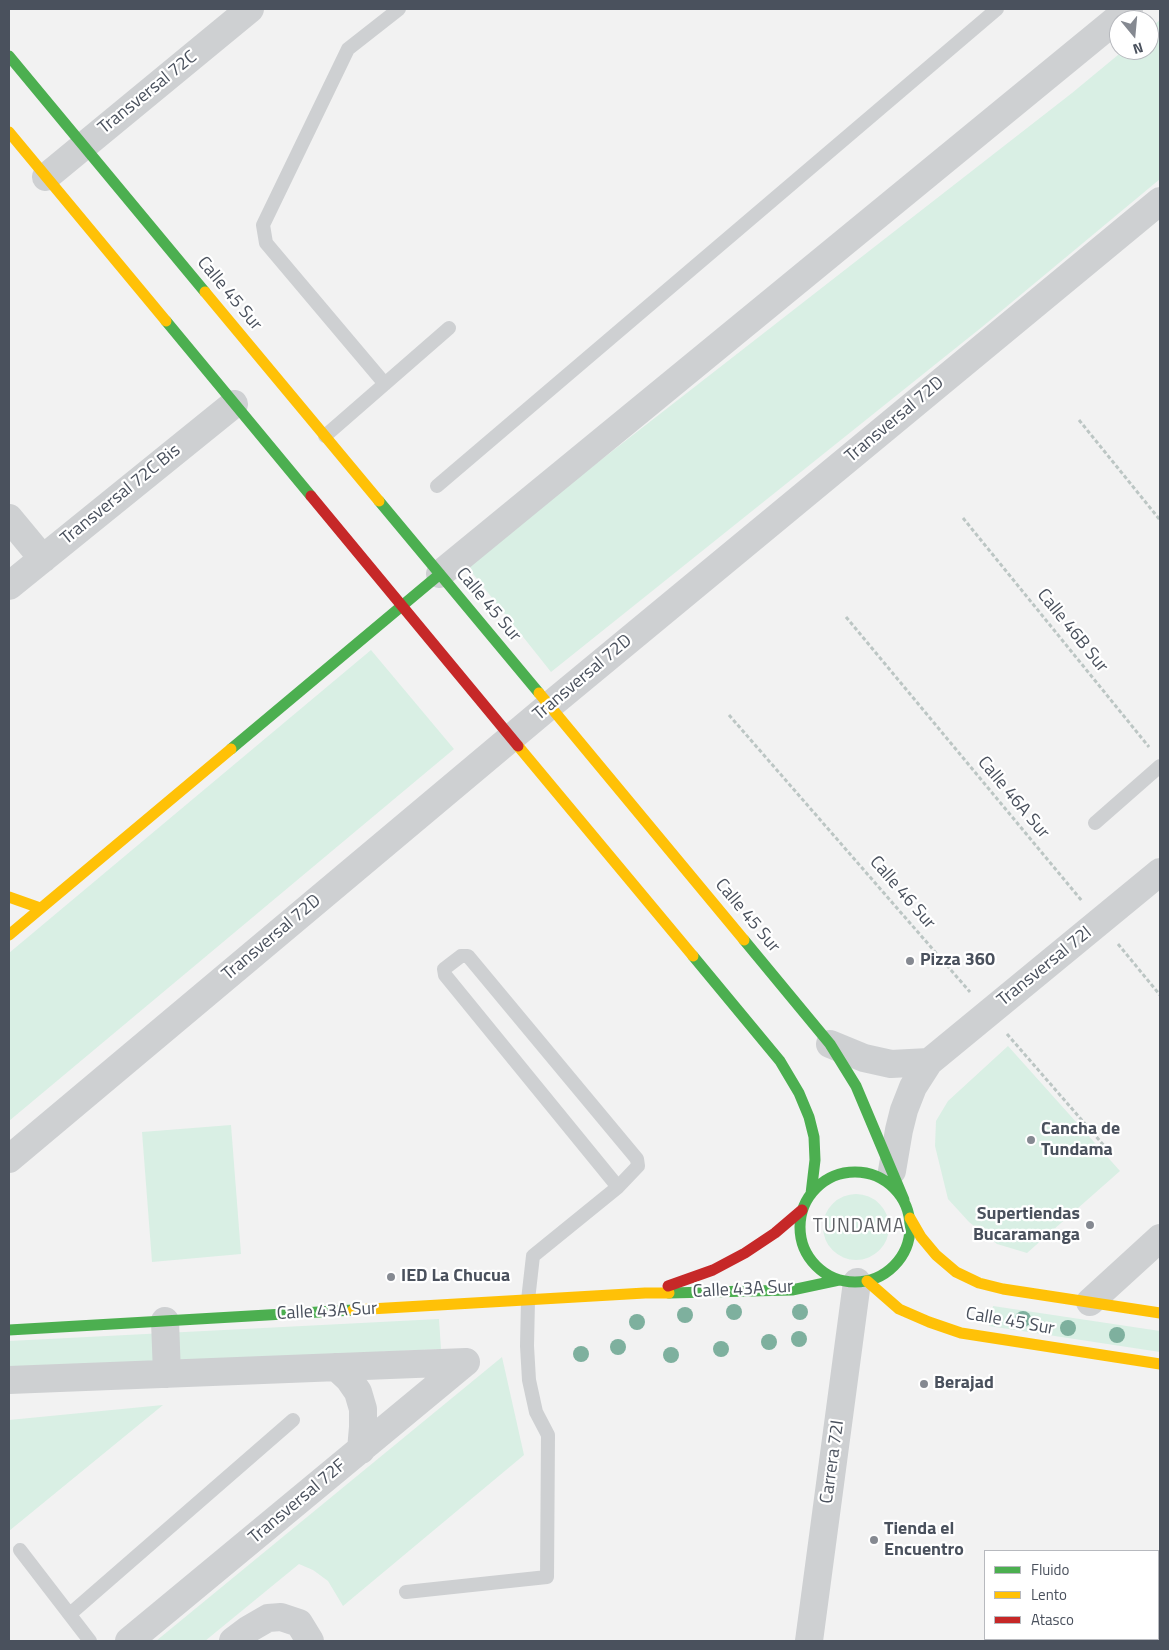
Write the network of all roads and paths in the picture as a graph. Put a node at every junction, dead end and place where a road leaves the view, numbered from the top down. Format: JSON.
{"nodes":[{"id":1,"x":250,"y":9,"type":"edge"},
{"id":2,"x":399,"y":9,"type":"edge"},
{"id":3,"x":997,"y":9,"type":"edge"},
{"id":4,"x":1129,"y":9,"type":"edge"},
{"id":5,"x":9,"y":56,"type":"edge"},
{"id":6,"x":9,"y":132,"type":"edge"},
{"id":7,"x":84,"y":146,"type":"junction"},
{"id":8,"x":46,"y":177,"type":"junction"},
{"id":9,"x":1160,"y":201,"type":"edge"},
{"id":10,"x":449,"y":328,"type":"dead end"},
{"id":11,"x":385,"y":384,"type":"junction"},
{"id":12,"x":234,"y":404,"type":"junction"},
{"id":13,"x":1079,"y":420,"type":"dead end"},
{"id":14,"x":325,"y":436,"type":"junction"},
{"id":15,"x":437,"y":486,"type":"dead end"},
{"id":16,"x":9,"y":518,"type":"edge"},
{"id":17,"x":963,"y":518,"type":"dead end"},
{"id":18,"x":1160,"y":520,"type":"edge"},
{"id":19,"x":42,"y":559,"type":"junction"},
{"id":20,"x":440,"y":574,"type":"junction"},
{"id":21,"x":9,"y":586,"type":"edge"},
{"id":22,"x":402,"y":606,"type":"junction"},
{"id":23,"x":846,"y":617,"type":"dead end"},
{"id":24,"x":550,"y":706,"type":"junction"},
{"id":25,"x":729,"y":715,"type":"dead end"},
{"id":26,"x":512,"y":738,"type":"junction"},
{"id":27,"x":1157,"y":759,"type":"edge"},
{"id":28,"x":1095,"y":823,"type":"dead end"},
{"id":29,"x":1160,"y":872,"type":"edge"},
{"id":30,"x":9,"y":897,"type":"edge"},
{"id":31,"x":40,"y":908,"type":"junction"},
{"id":32,"x":1099,"y":922,"type":"junction"},
{"id":33,"x":9,"y":934,"type":"edge"},
{"id":34,"x":1160,"y":995,"type":"edge"},
{"id":35,"x":988,"y":1013,"type":"junction"},
{"id":36,"x":830,"y":1044,"type":"junction"},
{"id":37,"x":929,"y":1062,"type":"junction"},
{"id":38,"x":1113,"y":1156,"type":"dead end"},
{"id":39,"x":9,"y":1159,"type":"edge"},
{"id":40,"x":892,"y":1171,"type":"junction"},
{"id":41,"x":618,"y":1187,"type":"junction"},
{"id":42,"x":811,"y":1194,"type":"junction"},
{"id":43,"x":904,"y":1200,"type":"junction"},
{"id":44,"x":802,"y":1210,"type":"junction"},
{"id":45,"x":910,"y":1218,"type":"junction"},
{"id":46,"x":1160,"y":1238,"type":"edge"},
{"id":47,"x":854,"y":1281,"type":"junction"},
{"id":48,"x":645,"y":1293,"type":"junction"},
{"id":49,"x":528,"y":1300,"type":"junction"},
{"id":50,"x":1090,"y":1302,"type":"junction"},
{"id":51,"x":1160,"y":1313,"type":"edge"},
{"id":52,"x":165,"y":1321,"type":"junction"},
{"id":53,"x":9,"y":1330,"type":"edge"},
{"id":54,"x":1160,"y":1364,"type":"edge"},
{"id":55,"x":336,"y":1367,"type":"junction"},
{"id":56,"x":167,"y":1374,"type":"junction"},
{"id":57,"x":9,"y":1380,"type":"edge"},
{"id":58,"x":293,"y":1420,"type":"dead end"},
{"id":59,"x":361,"y":1450,"type":"junction"},
{"id":60,"x":20,"y":1550,"type":"dead end"},
{"id":61,"x":406,"y":1592,"type":"dead end"},
{"id":62,"x":70,"y":1614,"type":"junction"},
{"id":63,"x":304,"y":1632,"type":"edge"},
{"id":64,"x":90,"y":1641,"type":"edge"},
{"id":65,"x":129,"y":1641,"type":"edge"},
{"id":66,"x":233,"y":1641,"type":"edge"},
{"id":67,"x":809,"y":1641,"type":"edge"}],
"edges":[{"from":1,"to":7,"type":"street","name":"Transversal 72C"},
{"from":2,"to":11,"type":"lane"},
{"from":3,"to":15,"type":"lane"},
{"from":4,"to":20,"type":"street"},
{"from":5,"to":7,"type":"street","name":"Calle 45 Sur"},
{"from":6,"to":8,"type":"street"},
{"from":7,"to":8,"type":"street","name":"Transversal 72C"},
{"from":7,"to":14,"type":"street","name":"Calle 45 Sur"},
{"from":8,"to":12,"type":"street"},
{"from":9,"to":24,"type":"street","name":"Transversal 72D"},
{"from":10,"to":11,"type":"lane"},
{"from":11,"to":14,"type":"lane"},
{"from":12,"to":19,"type":"street","name":"Transversal 72C Bis"},
{"from":12,"to":22,"type":"street"},
{"from":13,"to":18,"type":"path"},
{"from":14,"to":20,"type":"street","name":"Calle 45 Sur"},
{"from":16,"to":19,"type":"street"},
{"from":17,"to":27,"type":"path","name":"Calle 46B Sur"},
{"from":19,"to":21,"type":"street","name":"Transversal 72C Bis"},
{"from":20,"to":22,"type":"street"},
{"from":20,"to":24,"type":"street","name":"Calle 45 Sur"},
{"from":22,"to":26,"type":"street"},
{"from":22,"to":31,"type":"street"},
{"from":23,"to":32,"type":"path","name":"Calle 46A Sur"},
{"from":24,"to":26,"type":"street","name":"Transversal 72D"},
{"from":24,"to":36,"type":"street","name":"Calle 45 Sur"},
{"from":25,"to":35,"type":"path","name":"Calle 46 Sur"},
{"from":26,"to":39,"type":"street","name":"Transversal 72D"},
{"from":26,"to":42,"type":"street"},
{"from":27,"to":28,"type":"lane"},
{"from":29,"to":32,"type":"street","name":"Transversal 72I"},
{"from":30,"to":31,"type":"street"},
{"from":31,"to":33,"type":"street"},
{"from":32,"to":34,"type":"path","name":"Calle 46A Sur"},
{"from":32,"to":35,"type":"street","name":"Transversal 72I"},
{"from":35,"to":37,"type":"street","name":"Transversal 72I"},
{"from":35,"to":38,"type":"path","name":"Calle 46 Sur"},
{"from":36,"to":37,"type":"street"},
{"from":36,"to":40,"type":"street","name":"Calle 45 Sur"},
{"from":37,"to":40,"type":"street","name":"Transversal 72I"},
{"from":40,"to":43,"type":"street","name":"Calle 45 Sur"},
{"from":41,"to":41,"type":"lane"},
{"from":41,"to":49,"type":"lane"},
{"from":42,"to":43,"type":"street"},
{"from":42,"to":44,"type":"street"},
{"from":43,"to":45,"type":"street"},
{"from":44,"to":47,"type":"street"},
{"from":44,"to":48,"type":"street","name":"Calle 43A Sur"},
{"from":45,"to":47,"type":"street"},
{"from":45,"to":50,"type":"street","name":"Calle 45 Sur"},
{"from":46,"to":50,"type":"street"},
{"from":47,"to":48,"type":"street","name":"Calle 43A Sur"},
{"from":47,"to":54,"type":"street","name":"Calle 45 Sur"},
{"from":47,"to":67,"type":"street","name":"Carrera 72I"},
{"from":48,"to":49,"type":"street","name":"Calle 43A Sur"},
{"from":49,"to":52,"type":"street","name":"Calle 43A Sur"},
{"from":49,"to":61,"type":"lane"},
{"from":50,"to":51,"type":"street","name":"Calle 45 Sur"},
{"from":52,"to":53,"type":"street","name":"Calle 43A Sur"},
{"from":52,"to":56,"type":"street"},
{"from":55,"to":56,"type":"street"},
{"from":55,"to":59,"type":"street"},
{"from":55,"to":59,"type":"street","name":"Transversal 72F"},
{"from":56,"to":57,"type":"street"},
{"from":58,"to":62,"type":"lane"},
{"from":59,"to":65,"type":"street","name":"Transversal 72F"},
{"from":60,"to":62,"type":"lane"},
{"from":62,"to":64,"type":"lane"},
{"from":63,"to":66,"type":"street"}]}
